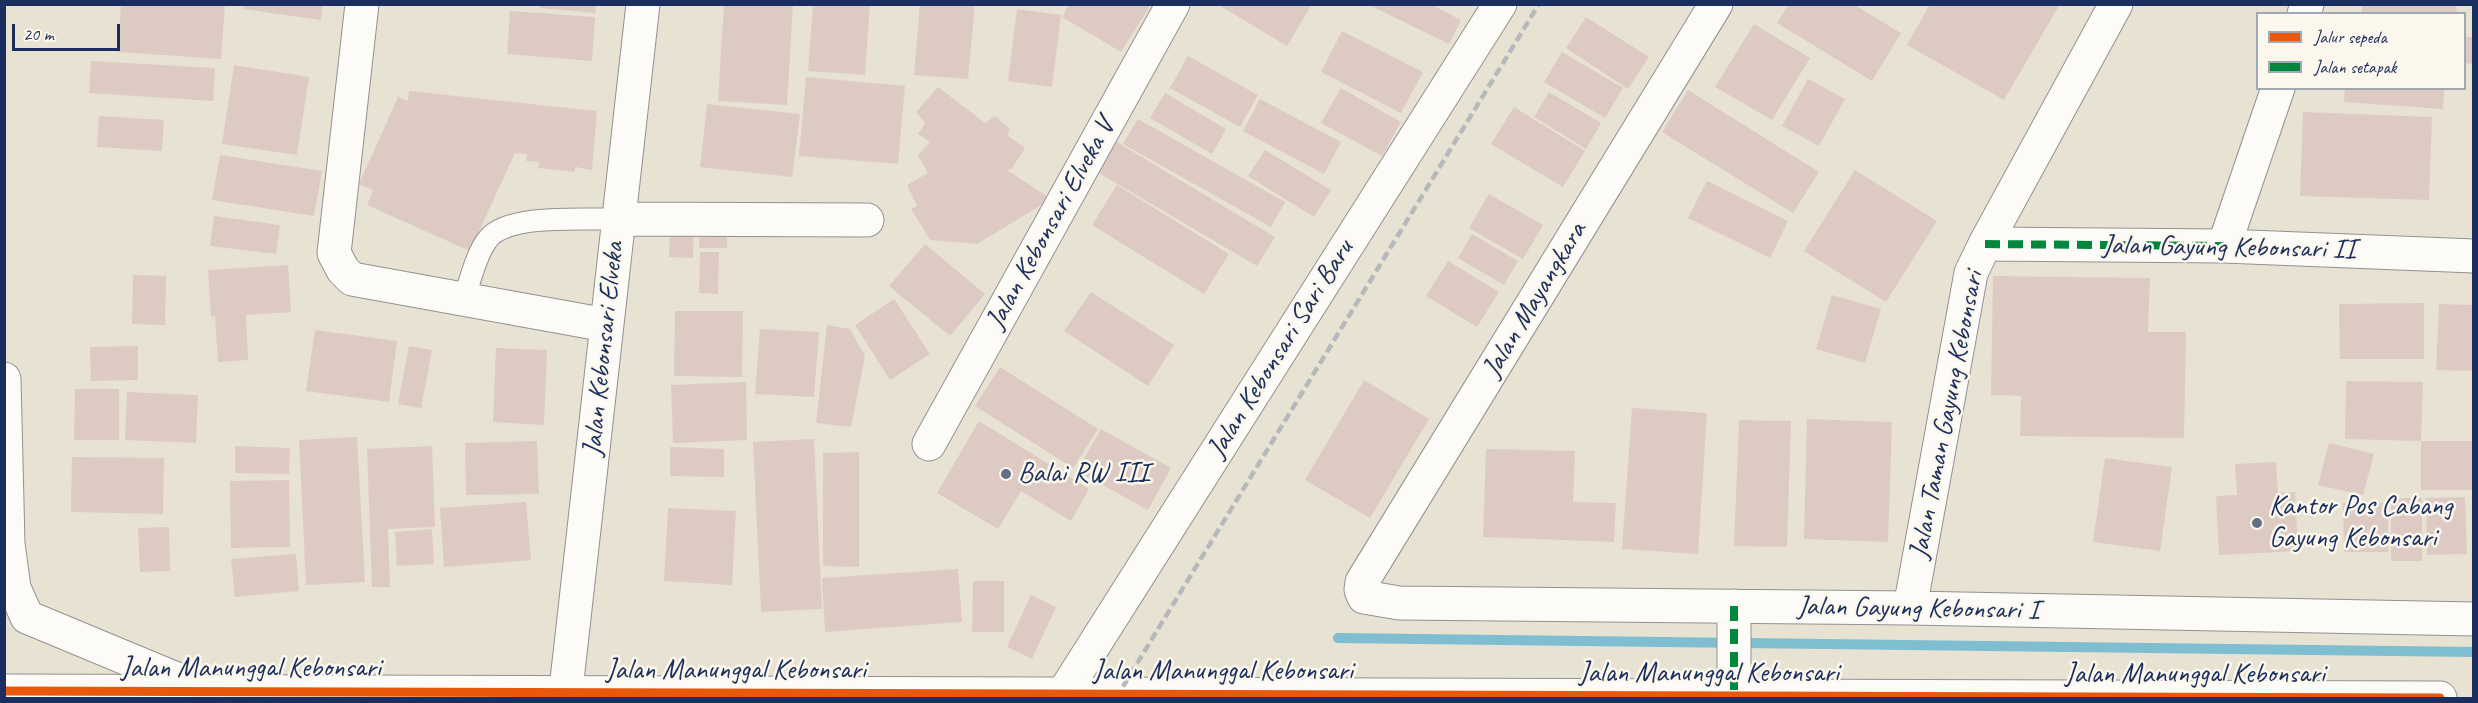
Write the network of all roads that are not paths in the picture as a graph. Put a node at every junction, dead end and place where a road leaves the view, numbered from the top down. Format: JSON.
{"nodes":[{"id":1,"x":362,"y":4,"type":"edge"},
{"id":2,"x":643,"y":4,"type":"edge"},
{"id":3,"x":1173,"y":4,"type":"edge"},
{"id":4,"x":1500,"y":4,"type":"edge"},
{"id":5,"x":1716,"y":4,"type":"edge"},
{"id":6,"x":2116,"y":4,"type":"edge"},
{"id":7,"x":2277,"y":90,"type":"edge"},
{"id":8,"x":618,"y":219,"type":"junction"},
{"id":9,"x":867,"y":220,"type":"dead end"},
{"id":10,"x":1984,"y":244,"type":"junction"},
{"id":11,"x":2224,"y":246,"type":"junction"},
{"id":12,"x":2474,"y":256,"type":"edge"},
{"id":13,"x":464,"y":300,"type":"junction"},
{"id":14,"x":606,"y":325,"type":"junction"},
{"id":15,"x":4,"y":379,"type":"edge"},
{"id":16,"x":929,"y":444,"type":"dead end"},
{"id":17,"x":1364,"y":597,"type":"joint"},
{"id":18,"x":1910,"y":608,"type":"junction"},
{"id":19,"x":16,"y":616,"type":"edge"},
{"id":20,"x":2474,"y":619,"type":"edge"},
{"id":21,"x":1734,"y":630,"type":"junction"},
{"id":22,"x":4,"y":691,"type":"edge"},
{"id":23,"x":205,"y":691,"type":"junction"},
{"id":24,"x":1062,"y":694,"type":"junction"},
{"id":25,"x":565,"y":696,"type":"edge"},
{"id":26,"x":914,"y":696,"type":"edge"},
{"id":27,"x":1318,"y":697,"type":"edge"},
{"id":28,"x":1734,"y":698,"type":"edge"},
{"id":29,"x":2440,"y":699,"type":"edge"}],
"edges":[{"from":1,"to":13,"type":"street"},
{"from":2,"to":8,"type":"street","name":"Jalan Kebonsari Elveka"},
{"from":3,"to":16,"type":"street","name":"Jalan Kebonsari Elveka V"},
{"from":4,"to":24,"type":"street","name":"Jalan Kebonsari Sari Baru"},
{"from":5,"to":17,"type":"street","name":"Jalan Mayangkara"},
{"from":6,"to":10,"type":"street","name":"Jalan Taman Gayung Kebonsari"},
{"from":7,"to":11,"type":"street"},
{"from":8,"to":9,"type":"street"},
{"from":8,"to":13,"type":"lane"},
{"from":8,"to":14,"type":"street","name":"Jalan Kebonsari Elveka"},
{"from":10,"to":11,"type":"street","name":"Jalan Gayung Kebonsari II"},
{"from":10,"to":18,"type":"street","name":"Jalan Taman Gayung Kebonsari"},
{"from":11,"to":12,"type":"street","name":"Jalan Gayung Kebonsari II"},
{"from":13,"to":14,"type":"street"},
{"from":14,"to":25,"type":"street","name":"Jalan Kebonsari Elveka"},
{"from":15,"to":19,"type":"street"},
{"from":17,"to":21,"type":"street","name":"Jalan Gayung Kebonsari I"},
{"from":18,"to":20,"type":"street","name":"Jalan Gayung Kebonsari I"},
{"from":18,"to":21,"type":"street","name":"Jalan Gayung Kebonsari I"},
{"from":19,"to":23,"type":"street"},
{"from":21,"to":28,"type":"street"},
{"from":22,"to":23,"type":"street","name":"Jalan Manunggal Kebonsari"},
{"from":23,"to":25,"type":"street","name":"Jalan Manunggal Kebonsari"},
{"from":24,"to":26,"type":"street","name":"Jalan Manunggal Kebonsari"},
{"from":24,"to":27,"type":"street","name":"Jalan Manunggal Kebonsari"},
{"from":25,"to":26,"type":"street","name":"Jalan Manunggal Kebonsari"},
{"from":27,"to":28,"type":"street","name":"Jalan Manunggal Kebonsari"},
{"from":28,"to":29,"type":"street","name":"Jalan Manunggal Kebonsari"}]}
